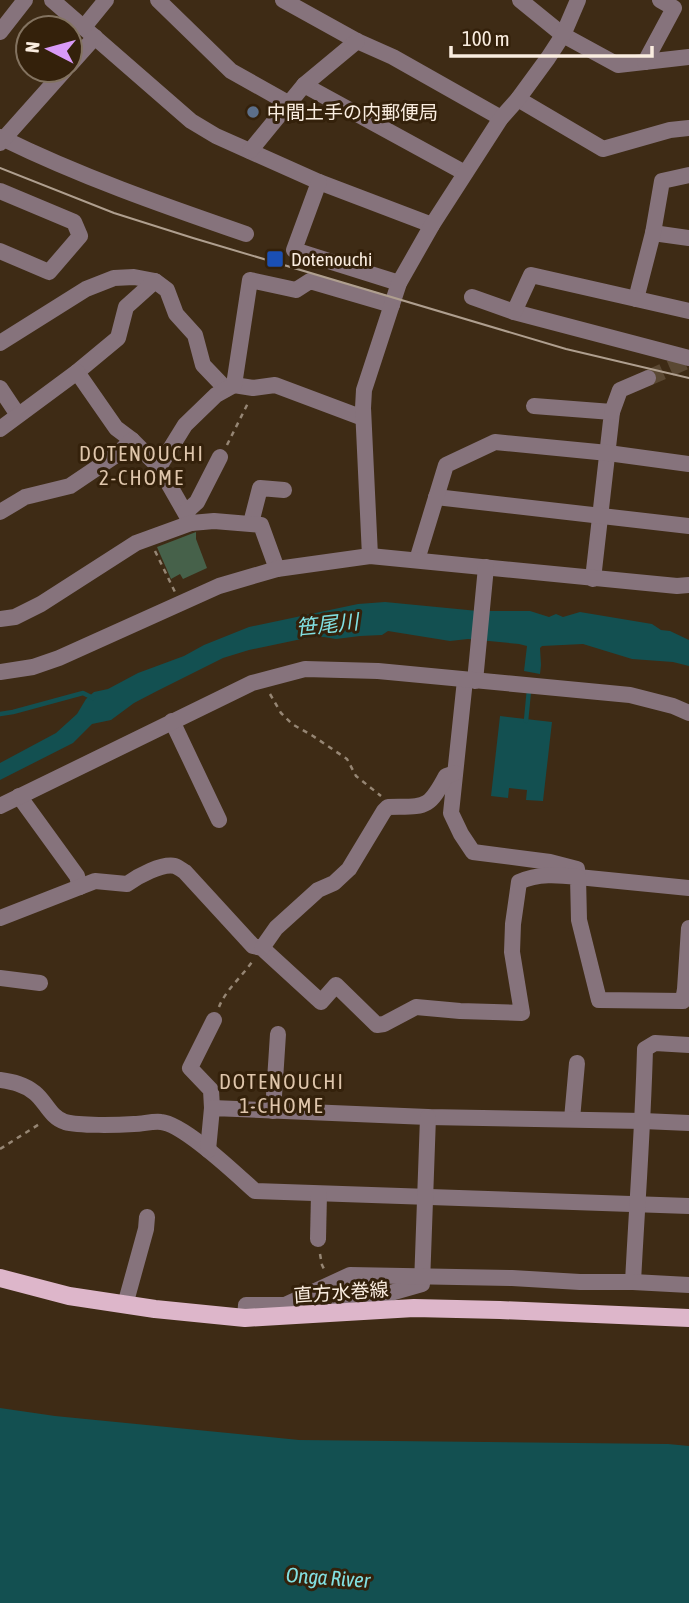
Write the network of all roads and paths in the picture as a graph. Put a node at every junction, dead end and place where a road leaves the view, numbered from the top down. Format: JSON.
{"nodes":[{"id":1,"x":25,"y":0,"type":"edge"},
{"id":2,"x":52,"y":0,"type":"edge"},
{"id":3,"x":106,"y":0,"type":"edge"},
{"id":4,"x":158,"y":0,"type":"edge"},
{"id":5,"x":283,"y":0,"type":"edge"},
{"id":6,"x":520,"y":0,"type":"edge"},
{"id":7,"x":578,"y":0,"type":"edge"},
{"id":8,"x":660,"y":0,"type":"edge"},
{"id":9,"x":90,"y":32,"type":"junction"},
{"id":10,"x":0,"y":33,"type":"edge"},
{"id":11,"x":563,"y":35,"type":"junction"},
{"id":12,"x":357,"y":41,"type":"junction"},
{"id":13,"x":84,"y":42,"type":"edge"},
{"id":14,"x":689,"y":57,"type":"edge"},
{"id":15,"x":645,"y":62,"type":"junction"},
{"id":16,"x":52,"y":84,"type":"edge"},
{"id":17,"x":304,"y":85,"type":"junction"},
{"id":18,"x":518,"y":99,"type":"junction"},
{"id":19,"x":288,"y":103,"type":"junction"},
{"id":20,"x":502,"y":118,"type":"junction"},
{"id":21,"x":689,"y":128,"type":"edge"},
{"id":22,"x":1,"y":140,"type":"edge"},
{"id":23,"x":250,"y":151,"type":"junction"},
{"id":24,"x":465,"y":173,"type":"junction"},
{"id":25,"x":689,"y":175,"type":"edge"},
{"id":26,"x":319,"y":182,"type":"junction"},
{"id":27,"x":0,"y":191,"type":"edge"},
{"id":28,"x":432,"y":225,"type":"junction"},
{"id":29,"x":246,"y":233,"type":"dead end"},
{"id":30,"x":653,"y":233,"type":"junction"},
{"id":31,"x":689,"y":238,"type":"edge"},
{"id":32,"x":0,"y":251,"type":"edge"},
{"id":33,"x":155,"y":281,"type":"junction"},
{"id":34,"x":400,"y":283,"type":"junction"},
{"id":35,"x":472,"y":297,"type":"dead end"},
{"id":36,"x":636,"y":299,"type":"junction"},
{"id":37,"x":392,"y":305,"type":"junction"},
{"id":38,"x":689,"y":311,"type":"edge"},
{"id":39,"x":514,"y":312,"type":"junction"},
{"id":40,"x":0,"y":343,"type":"edge"},
{"id":41,"x":689,"y":358,"type":"edge"},
{"id":42,"x":77,"y":372,"type":"junction"},
{"id":43,"x":648,"y":378,"type":"tunnel mouth"},
{"id":44,"x":230,"y":387,"type":"junction"},
{"id":45,"x":0,"y":388,"type":"edge"},
{"id":46,"x":253,"y":388,"type":"junction"},
{"id":47,"x":534,"y":406,"type":"dead end"},
{"id":48,"x":612,"y":412,"type":"junction"},
{"id":49,"x":18,"y":415,"type":"junction"},
{"id":50,"x":363,"y":418,"type":"junction"},
{"id":51,"x":0,"y":429,"type":"edge"},
{"id":52,"x":132,"y":440,"type":"junction"},
{"id":53,"x":608,"y":453,"type":"junction"},
{"id":54,"x":220,"y":457,"type":"joint"},
{"id":55,"x":689,"y":464,"type":"edge"},
{"id":56,"x":159,"y":467,"type":"junction"},
{"id":57,"x":284,"y":491,"type":"dead end"},
{"id":58,"x":436,"y":497,"type":"junction"},
{"id":59,"x":0,"y":512,"type":"edge"},
{"id":60,"x":600,"y":516,"type":"junction"},
{"id":61,"x":189,"y":517,"type":"junction"},
{"id":62,"x":251,"y":523,"type":"junction"},
{"id":63,"x":689,"y":526,"type":"edge"},
{"id":64,"x":149,"y":539,"type":"junction"},
{"id":65,"x":370,"y":556,"type":"junction"},
{"id":66,"x":417,"y":561,"type":"junction"},
{"id":67,"x":277,"y":569,"type":"junction"},
{"id":68,"x":486,"y":571,"type":"junction"},
{"id":69,"x":593,"y":579,"type":"junction"},
{"id":70,"x":685,"y":586,"type":"edge"},
{"id":71,"x":180,"y":603,"type":"junction"},
{"id":72,"x":0,"y":619,"type":"edge"},
{"id":73,"x":0,"y":672,"type":"edge"},
{"id":74,"x":472,"y":675,"type":"junction"},
{"id":75,"x":264,"y":680,"type":"junction"},
{"id":76,"x":689,"y":713,"type":"edge"},
{"id":77,"x":172,"y":721,"type":"junction"},
{"id":78,"x":455,"y":773,"type":"junction"},
{"id":79,"x":19,"y":796,"type":"junction"},
{"id":80,"x":0,"y":806,"type":"edge"},
{"id":81,"x":388,"y":807,"type":"junction"},
{"id":82,"x":219,"y":820,"type":"dead end"},
{"id":83,"x":578,"y":877,"type":"junction"},
{"id":84,"x":80,"y":887,"type":"junction"},
{"id":85,"x":689,"y":888,"type":"edge"},
{"id":86,"x":0,"y":918,"type":"edge"},
{"id":87,"x":689,"y":928,"type":"edge"},
{"id":88,"x":261,"y":948,"type":"junction"},
{"id":89,"x":0,"y":978,"type":"edge"},
{"id":90,"x":40,"y":983,"type":"dead end"},
{"id":91,"x":687,"y":989,"type":"edge"},
{"id":92,"x":214,"y":1020,"type":"joint"},
{"id":93,"x":278,"y":1034,"type":"dead end"},
{"id":94,"x":689,"y":1045,"type":"edge"},
{"id":95,"x":577,"y":1063,"type":"dead end"},
{"id":96,"x":0,"y":1080,"type":"edge"},
{"id":97,"x":212,"y":1108,"type":"junction"},
{"id":98,"x":274,"y":1111,"type":"junction"},
{"id":99,"x":53,"y":1115,"type":"junction"},
{"id":100,"x":428,"y":1116,"type":"junction"},
{"id":101,"x":572,"y":1119,"type":"junction"},
{"id":102,"x":643,"y":1121,"type":"junction"},
{"id":103,"x":689,"y":1123,"type":"edge"},
{"id":104,"x":0,"y":1149,"type":"edge"},
{"id":105,"x":208,"y":1150,"type":"junction"},
{"id":106,"x":319,"y":1194,"type":"junction"},
{"id":107,"x":425,"y":1196,"type":"junction"},
{"id":108,"x":637,"y":1204,"type":"junction"},
{"id":109,"x":689,"y":1206,"type":"edge"},
{"id":110,"x":147,"y":1217,"type":"dead end"},
{"id":111,"x":318,"y":1239,"type":"joint"},
{"id":112,"x":422,"y":1276,"type":"junction"},
{"id":113,"x":0,"y":1278,"type":"edge"},
{"id":114,"x":633,"y":1282,"type":"junction"},
{"id":115,"x":331,"y":1283,"type":"junction"},
{"id":116,"x":689,"y":1285,"type":"edge"},
{"id":117,"x":125,"y":1305,"type":"junction"},
{"id":118,"x":316,"y":1315,"type":"junction"},
{"id":119,"x":245,"y":1318,"type":"junction"},
{"id":120,"x":689,"y":1318,"type":"edge"}],
"edges":[{"from":1,"to":10,"type":"street"},
{"from":2,"to":9,"type":"street"},
{"from":3,"to":9,"type":"street"},
{"from":4,"to":19,"type":"street"},
{"from":5,"to":12,"type":"street"},
{"from":6,"to":11,"type":"street"},
{"from":7,"to":11,"type":"street"},
{"from":8,"to":15,"type":"street"},
{"from":9,"to":13,"type":"street"},
{"from":9,"to":23,"type":"street"},
{"from":11,"to":15,"type":"street"},
{"from":11,"to":18,"type":"street"},
{"from":12,"to":17,"type":"street"},
{"from":12,"to":20,"type":"street"},
{"from":14,"to":15,"type":"street"},
{"from":16,"to":22,"type":"street"},
{"from":17,"to":19,"type":"street"},
{"from":17,"to":24,"type":"street"},
{"from":18,"to":20,"type":"street"},
{"from":18,"to":21,"type":"street"},
{"from":19,"to":23,"type":"street"},
{"from":20,"to":24,"type":"street"},
{"from":22,"to":29,"type":"street"},
{"from":23,"to":26,"type":"street"},
{"from":24,"to":28,"type":"street"},
{"from":25,"to":30,"type":"street"},
{"from":26,"to":28,"type":"street"},
{"from":26,"to":34,"type":"street"},
{"from":27,"to":32,"type":"street"},
{"from":28,"to":34,"type":"street"},
{"from":30,"to":31,"type":"street"},
{"from":30,"to":36,"type":"street"},
{"from":33,"to":40,"type":"street"},
{"from":33,"to":42,"type":"street"},
{"from":33,"to":44,"type":"street"},
{"from":34,"to":37,"type":"street"},
{"from":35,"to":39,"type":"street"},
{"from":36,"to":38,"type":"street"},
{"from":36,"to":39,"type":"street"},
{"from":37,"to":44,"type":"street"},
{"from":37,"to":50,"type":"street"},
{"from":39,"to":41,"type":"street"},
{"from":42,"to":49,"type":"street"},
{"from":42,"to":52,"type":"street"},
{"from":43,"to":48,"type":"street"},
{"from":44,"to":46,"type":"street"},
{"from":44,"to":56,"type":"street"},
{"from":45,"to":49,"type":"street"},
{"from":46,"to":50,"type":"street"},
{"from":46,"to":54,"type":"path"},
{"from":47,"to":48,"type":"street"},
{"from":48,"to":53,"type":"street"},
{"from":49,"to":51,"type":"street"},
{"from":50,"to":65,"type":"street"},
{"from":52,"to":56,"type":"street"},
{"from":52,"to":59,"type":"street"},
{"from":53,"to":55,"type":"street"},
{"from":53,"to":58,"type":"street"},
{"from":53,"to":60,"type":"street"},
{"from":54,"to":61,"type":"street"},
{"from":56,"to":61,"type":"street"},
{"from":57,"to":62,"type":"street"},
{"from":58,"to":60,"type":"street"},
{"from":58,"to":66,"type":"street"},
{"from":60,"to":63,"type":"street"},
{"from":60,"to":69,"type":"street"},
{"from":61,"to":62,"type":"street"},
{"from":61,"to":64,"type":"street"},
{"from":62,"to":67,"type":"street"},
{"from":64,"to":71,"type":"path"},
{"from":64,"to":72,"type":"street"},
{"from":65,"to":66,"type":"street"},
{"from":65,"to":67,"type":"street"},
{"from":66,"to":68,"type":"street"},
{"from":67,"to":71,"type":"street"},
{"from":68,"to":69,"type":"street"},
{"from":68,"to":74,"type":"street"},
{"from":69,"to":70,"type":"street"},
{"from":71,"to":73,"type":"street"},
{"from":74,"to":75,"type":"street"},
{"from":74,"to":76,"type":"street"},
{"from":74,"to":78,"type":"street"},
{"from":75,"to":77,"type":"street"},
{"from":75,"to":81,"type":"path"},
{"from":77,"to":79,"type":"street"},
{"from":77,"to":82,"type":"street"},
{"from":78,"to":81,"type":"street"},
{"from":78,"to":83,"type":"street"},
{"from":79,"to":80,"type":"street"},
{"from":79,"to":84,"type":"street"},
{"from":81,"to":88,"type":"street"},
{"from":83,"to":85,"type":"street"},
{"from":83,"to":88,"type":"street"},
{"from":83,"to":91,"type":"street"},
{"from":84,"to":86,"type":"street"},
{"from":84,"to":88,"type":"street"},
{"from":87,"to":91,"type":"street"},
{"from":88,"to":92,"type":"path"},
{"from":89,"to":90,"type":"street"},
{"from":92,"to":97,"type":"street"},
{"from":93,"to":98,"type":"street"},
{"from":94,"to":102,"type":"street"},
{"from":95,"to":101,"type":"street"},
{"from":96,"to":99,"type":"street"},
{"from":97,"to":98,"type":"street"},
{"from":97,"to":105,"type":"street"},
{"from":98,"to":100,"type":"street"},
{"from":99,"to":104,"type":"path"},
{"from":99,"to":105,"type":"street"},
{"from":100,"to":101,"type":"street"},
{"from":100,"to":107,"type":"street"},
{"from":101,"to":102,"type":"street"},
{"from":102,"to":103,"type":"street"},
{"from":102,"to":108,"type":"street"},
{"from":105,"to":106,"type":"street"},
{"from":106,"to":107,"type":"street"},
{"from":106,"to":111,"type":"street"},
{"from":107,"to":108,"type":"street"},
{"from":107,"to":112,"type":"street"},
{"from":108,"to":109,"type":"street"},
{"from":108,"to":114,"type":"street"},
{"from":110,"to":117,"type":"street"},
{"from":111,"to":115,"type":"path"},
{"from":112,"to":114,"type":"street"},
{"from":112,"to":115,"type":"street"},
{"from":112,"to":118,"type":"street"},
{"from":113,"to":117,"type":"main road","name":"直方水巻線"},
{"from":114,"to":116,"type":"street"},
{"from":115,"to":119,"type":"street"},
{"from":117,"to":119,"type":"main road","name":"直方水巻線"},
{"from":118,"to":119,"type":"main road","name":"直方水巻線"},
{"from":118,"to":120,"type":"main road","name":"直方水巻線"}]}
